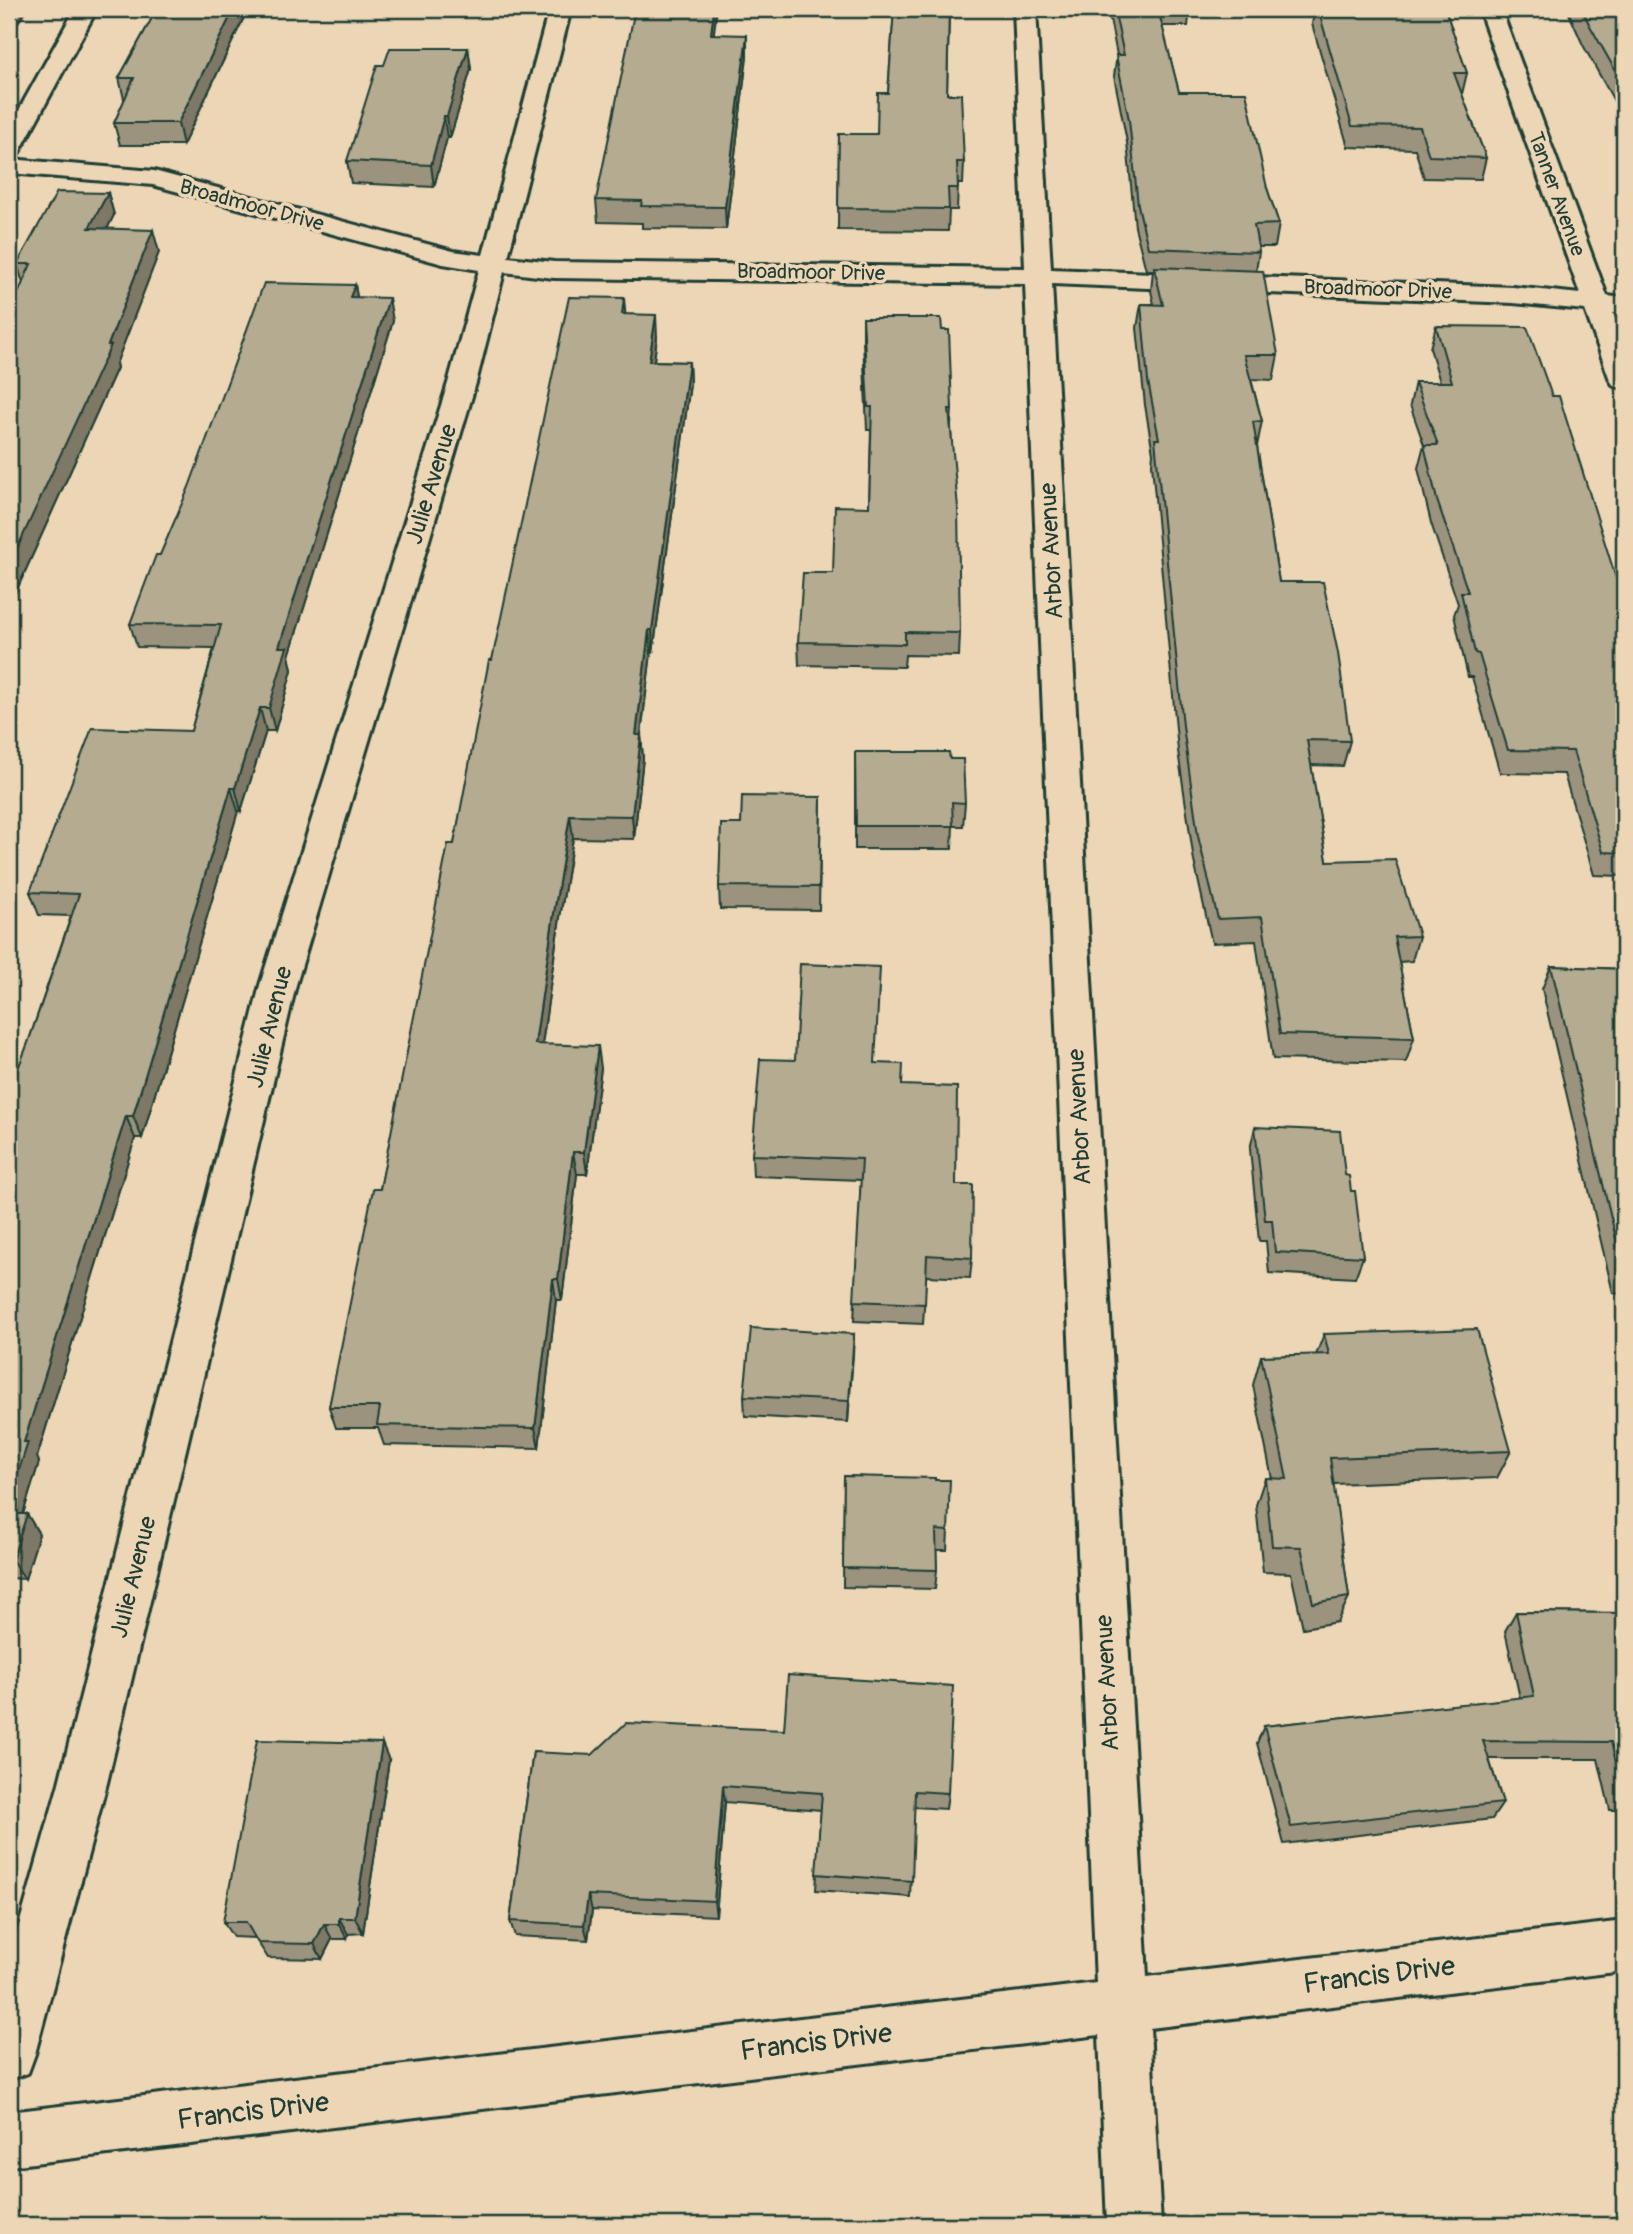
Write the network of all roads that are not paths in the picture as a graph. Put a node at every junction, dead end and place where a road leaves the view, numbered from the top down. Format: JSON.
{"nodes":[{"id":1,"x":86,"y":9,"type":"edge"},
{"id":2,"x":560,"y":9,"type":"edge"},
{"id":3,"x":1025,"y":9,"type":"edge"},
{"id":4,"x":1490,"y":9,"type":"edge"},
{"id":5,"x":9,"y":149,"type":"edge"},
{"id":6,"x":9,"y":166,"type":"edge"},
{"id":7,"x":493,"y":265,"type":"junction"},
{"id":8,"x":1037,"y":276,"type":"junction"},
{"id":9,"x":1596,"y":303,"type":"junction"},
{"id":10,"x":1624,"y":306,"type":"edge"},
{"id":11,"x":1624,"y":380,"type":"edge"},
{"id":12,"x":1624,"y":1946,"type":"edge"},
{"id":13,"x":1123,"y":2004,"type":"junction"},
{"id":14,"x":9,"y":2053,"type":"edge"},
{"id":15,"x":9,"y":2139,"type":"edge"},
{"id":16,"x":1134,"y":2225,"type":"edge"}],
"edges":[{"from":1,"to":5,"type":"street"},
{"from":2,"to":7,"type":"street","name":"Julie Avenue"},
{"from":3,"to":8,"type":"street","name":"Arbor Avenue"},
{"from":4,"to":9,"type":"street","name":"Tanner Avenue"},
{"from":6,"to":7,"type":"street","name":"Broadmoor Drive"},
{"from":7,"to":8,"type":"street","name":"Broadmoor Drive"},
{"from":7,"to":14,"type":"street","name":"Julie Avenue"},
{"from":8,"to":9,"type":"street","name":"Broadmoor Drive"},
{"from":8,"to":13,"type":"street","name":"Arbor Avenue"},
{"from":9,"to":10,"type":"street","name":"Broadmoor Drive"},
{"from":9,"to":11,"type":"street","name":"Tanner Avenue"},
{"from":12,"to":13,"type":"street","name":"Francis Drive"},
{"from":13,"to":15,"type":"street","name":"Francis Drive"},
{"from":13,"to":16,"type":"street","name":"Arbor Avenue"}]}
